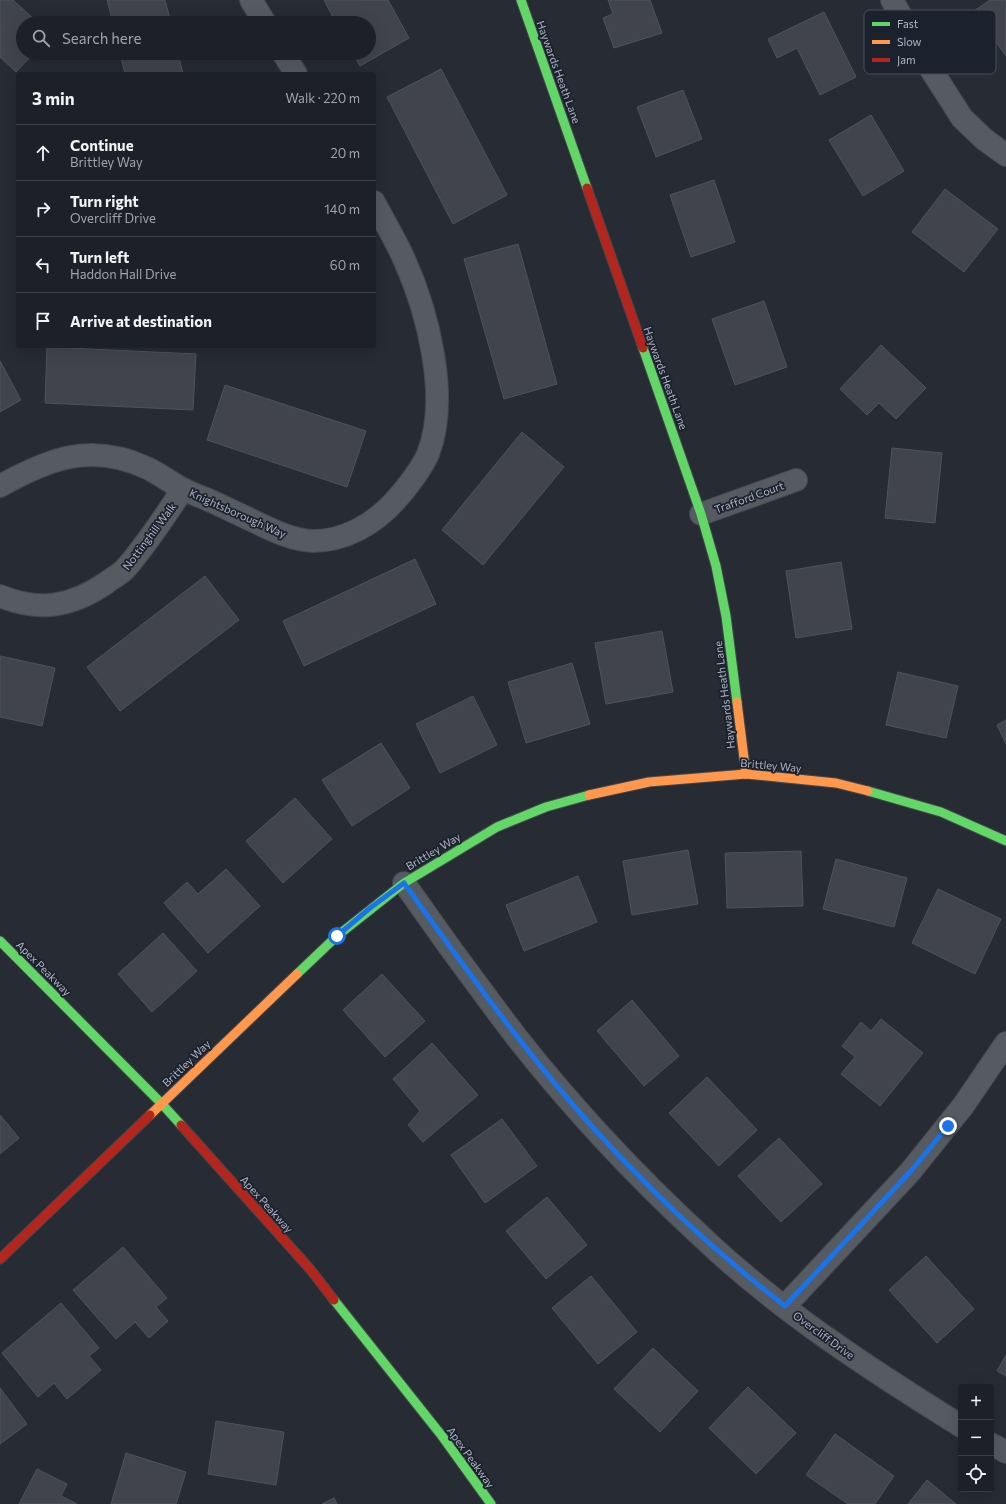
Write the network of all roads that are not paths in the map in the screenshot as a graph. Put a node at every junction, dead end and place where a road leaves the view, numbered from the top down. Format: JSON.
{"nodes":[{"id":1,"x":251,"y":0,"type":"edge"},
{"id":2,"x":521,"y":0,"type":"edge"},
{"id":3,"x":892,"y":0,"type":"edge"},
{"id":4,"x":898,"y":10,"type":"edge"},
{"id":5,"x":260,"y":16,"type":"edge"},
{"id":6,"x":287,"y":60,"type":"edge"},
{"id":7,"x":295,"y":72,"type":"edge"},
{"id":8,"x":934,"y":74,"type":"edge"},
{"id":9,"x":1006,"y":155,"type":"edge"},
{"id":10,"x":376,"y":206,"type":"edge"},
{"id":11,"x":796,"y":480,"type":"dead end"},
{"id":12,"x":0,"y":486,"type":"edge"},
{"id":13,"x":183,"y":490,"type":"junction"},
{"id":14,"x":702,"y":514,"type":"junction"},
{"id":15,"x":0,"y":596,"type":"edge"},
{"id":16,"x":746,"y":774,"type":"junction"},
{"id":17,"x":1006,"y":841,"type":"edge"},
{"id":18,"x":404,"y":883,"type":"junction"},
{"id":19,"x":0,"y":941,"type":"edge"},
{"id":20,"x":1006,"y":1043,"type":"edge"},
{"id":21,"x":162,"y":1104,"type":"junction"},
{"id":22,"x":0,"y":1259,"type":"edge"},
{"id":23,"x":785,"y":1306,"type":"junction"},
{"id":24,"x":958,"y":1424,"type":"edge"},
{"id":25,"x":994,"y":1446,"type":"edge"},
{"id":26,"x":1006,"y":1452,"type":"edge"},
{"id":27,"x":491,"y":1504,"type":"edge"}],
"edges":[{"from":1,"to":5,"type":"street"},
{"from":2,"to":14,"type":"street","name":"Haywards Heath Lane"},
{"from":3,"to":4,"type":"street"},
{"from":6,"to":7,"type":"street"},
{"from":8,"to":9,"type":"street"},
{"from":10,"to":13,"type":"street","name":"Knightsborough Way"},
{"from":11,"to":14,"type":"street","name":"Trafford Court"},
{"from":12,"to":13,"type":"street","name":"Knightsborough Way"},
{"from":13,"to":15,"type":"street","name":"Nottinghill Walk"},
{"from":14,"to":16,"type":"street","name":"Haywards Heath Lane"},
{"from":16,"to":17,"type":"street","name":"Brittley Way"},
{"from":16,"to":18,"type":"street","name":"Brittley Way"},
{"from":18,"to":21,"type":"street","name":"Brittley Way"},
{"from":18,"to":23,"type":"street","name":"Overcliff Drive"},
{"from":19,"to":21,"type":"street","name":"Apex Peakway"},
{"from":20,"to":23,"type":"street"},
{"from":21,"to":22,"type":"street","name":"Brittley Way"},
{"from":21,"to":27,"type":"street","name":"Apex Peakway"},
{"from":23,"to":24,"type":"street","name":"Overcliff Drive"},
{"from":25,"to":26,"type":"street"}]}
